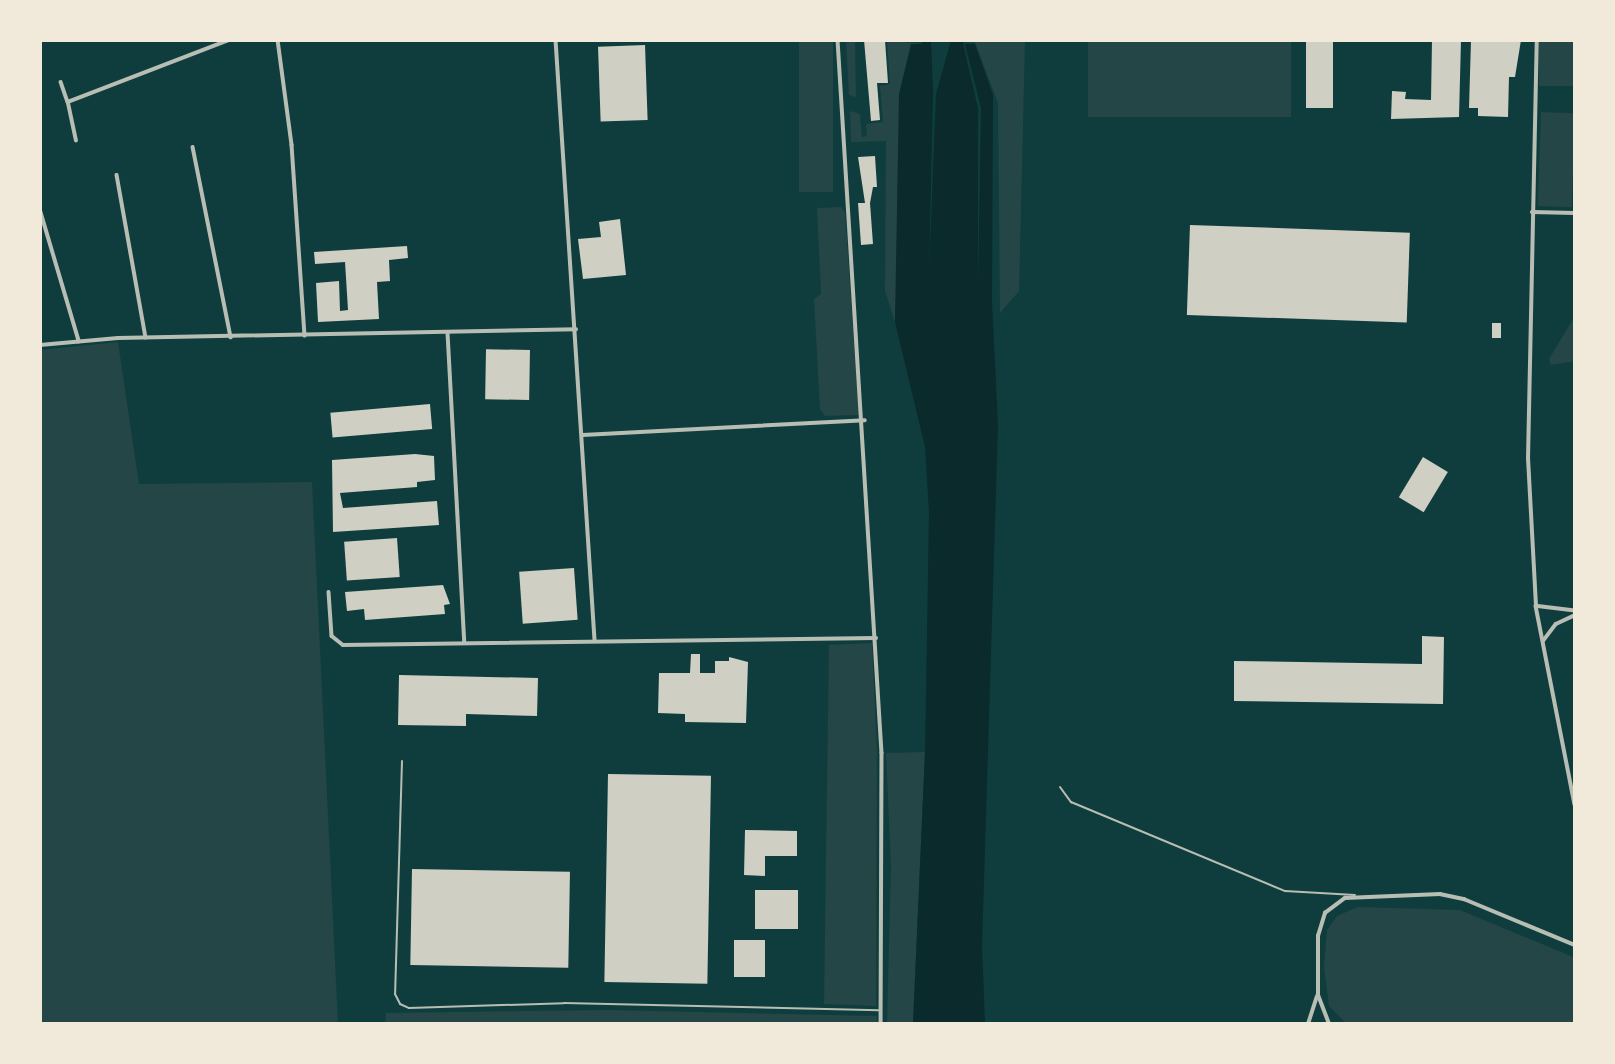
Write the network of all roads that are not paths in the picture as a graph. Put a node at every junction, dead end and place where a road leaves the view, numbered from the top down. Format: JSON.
{"nodes":[{"id":1,"x":229,"y":40,"type":"edge"},
{"id":2,"x":278,"y":40,"type":"edge"},
{"id":3,"x":556,"y":40,"type":"edge"},
{"id":4,"x":838,"y":40,"type":"edge"},
{"id":5,"x":1537,"y":40,"type":"edge"},
{"id":6,"x":61,"y":82,"type":"dead end"},
{"id":7,"x":68,"y":102,"type":"junction"},
{"id":8,"x":76,"y":141,"type":"dead end"},
{"id":9,"x":193,"y":147,"type":"dead end"},
{"id":10,"x":117,"y":175,"type":"dead end"},
{"id":11,"x":40,"y":209,"type":"edge"},
{"id":12,"x":1532,"y":212,"type":"junction"},
{"id":13,"x":1575,"y":213,"type":"edge"},
{"id":14,"x":576,"y":330,"type":"junction"},
{"id":15,"x":448,"y":333,"type":"junction"},
{"id":16,"x":305,"y":336,"type":"junction"},
{"id":17,"x":146,"y":337,"type":"junction"},
{"id":18,"x":230,"y":337,"type":"junction"},
{"id":19,"x":79,"y":341,"type":"junction"},
{"id":20,"x":40,"y":345,"type":"edge"},
{"id":21,"x":865,"y":420,"type":"junction"},
{"id":22,"x":583,"y":435,"type":"junction"},
{"id":23,"x":329,"y":592,"type":"dead end"},
{"id":24,"x":1535,"y":606,"type":"junction"},
{"id":25,"x":1575,"y":613,"type":"edge"},
{"id":26,"x":876,"y":638,"type":"junction"},
{"id":27,"x":595,"y":640,"type":"junction"},
{"id":28,"x":465,"y":643,"type":"junction"},
{"id":29,"x":1542,"y":643,"type":"junction"},
{"id":30,"x":402,"y":761,"type":"dead end"},
{"id":31,"x":1060,"y":788,"type":"dead end"},
{"id":32,"x":1575,"y":804,"type":"edge"},
{"id":33,"x":1355,"y":895,"type":"junction"},
{"id":34,"x":1575,"y":945,"type":"edge"},
{"id":35,"x":1318,"y":995,"type":"junction"},
{"id":36,"x":880,"y":1010,"type":"junction"},
{"id":37,"x":881,"y":1024,"type":"edge"},
{"id":38,"x":1308,"y":1024,"type":"edge"},
{"id":39,"x":1329,"y":1024,"type":"edge"}],
"edges":[{"from":1,"to":7,"type":"street"},
{"from":2,"to":16,"type":"street"},
{"from":3,"to":14,"type":"street"},
{"from":4,"to":21,"type":"street"},
{"from":5,"to":12,"type":"street"},
{"from":6,"to":7,"type":"street"},
{"from":7,"to":8,"type":"street"},
{"from":9,"to":18,"type":"street"},
{"from":10,"to":17,"type":"street"},
{"from":11,"to":19,"type":"street"},
{"from":12,"to":13,"type":"street"},
{"from":12,"to":24,"type":"street"},
{"from":14,"to":15,"type":"street"},
{"from":14,"to":22,"type":"street"},
{"from":15,"to":16,"type":"street"},
{"from":15,"to":28,"type":"street"},
{"from":16,"to":18,"type":"street"},
{"from":17,"to":18,"type":"street"},
{"from":17,"to":19,"type":"street"},
{"from":19,"to":20,"type":"street"},
{"from":21,"to":22,"type":"street"},
{"from":21,"to":26,"type":"street"},
{"from":22,"to":27,"type":"street"},
{"from":23,"to":28,"type":"street"},
{"from":24,"to":25,"type":"street"},
{"from":24,"to":29,"type":"street"},
{"from":25,"to":29,"type":"street"},
{"from":26,"to":27,"type":"street"},
{"from":26,"to":36,"type":"street"},
{"from":27,"to":28,"type":"street"},
{"from":29,"to":32,"type":"street"},
{"from":30,"to":36,"type":"lane"},
{"from":31,"to":33,"type":"lane"},
{"from":33,"to":34,"type":"street"},
{"from":33,"to":35,"type":"street"},
{"from":35,"to":38,"type":"street"},
{"from":35,"to":39,"type":"street"},
{"from":36,"to":37,"type":"street"}]}
